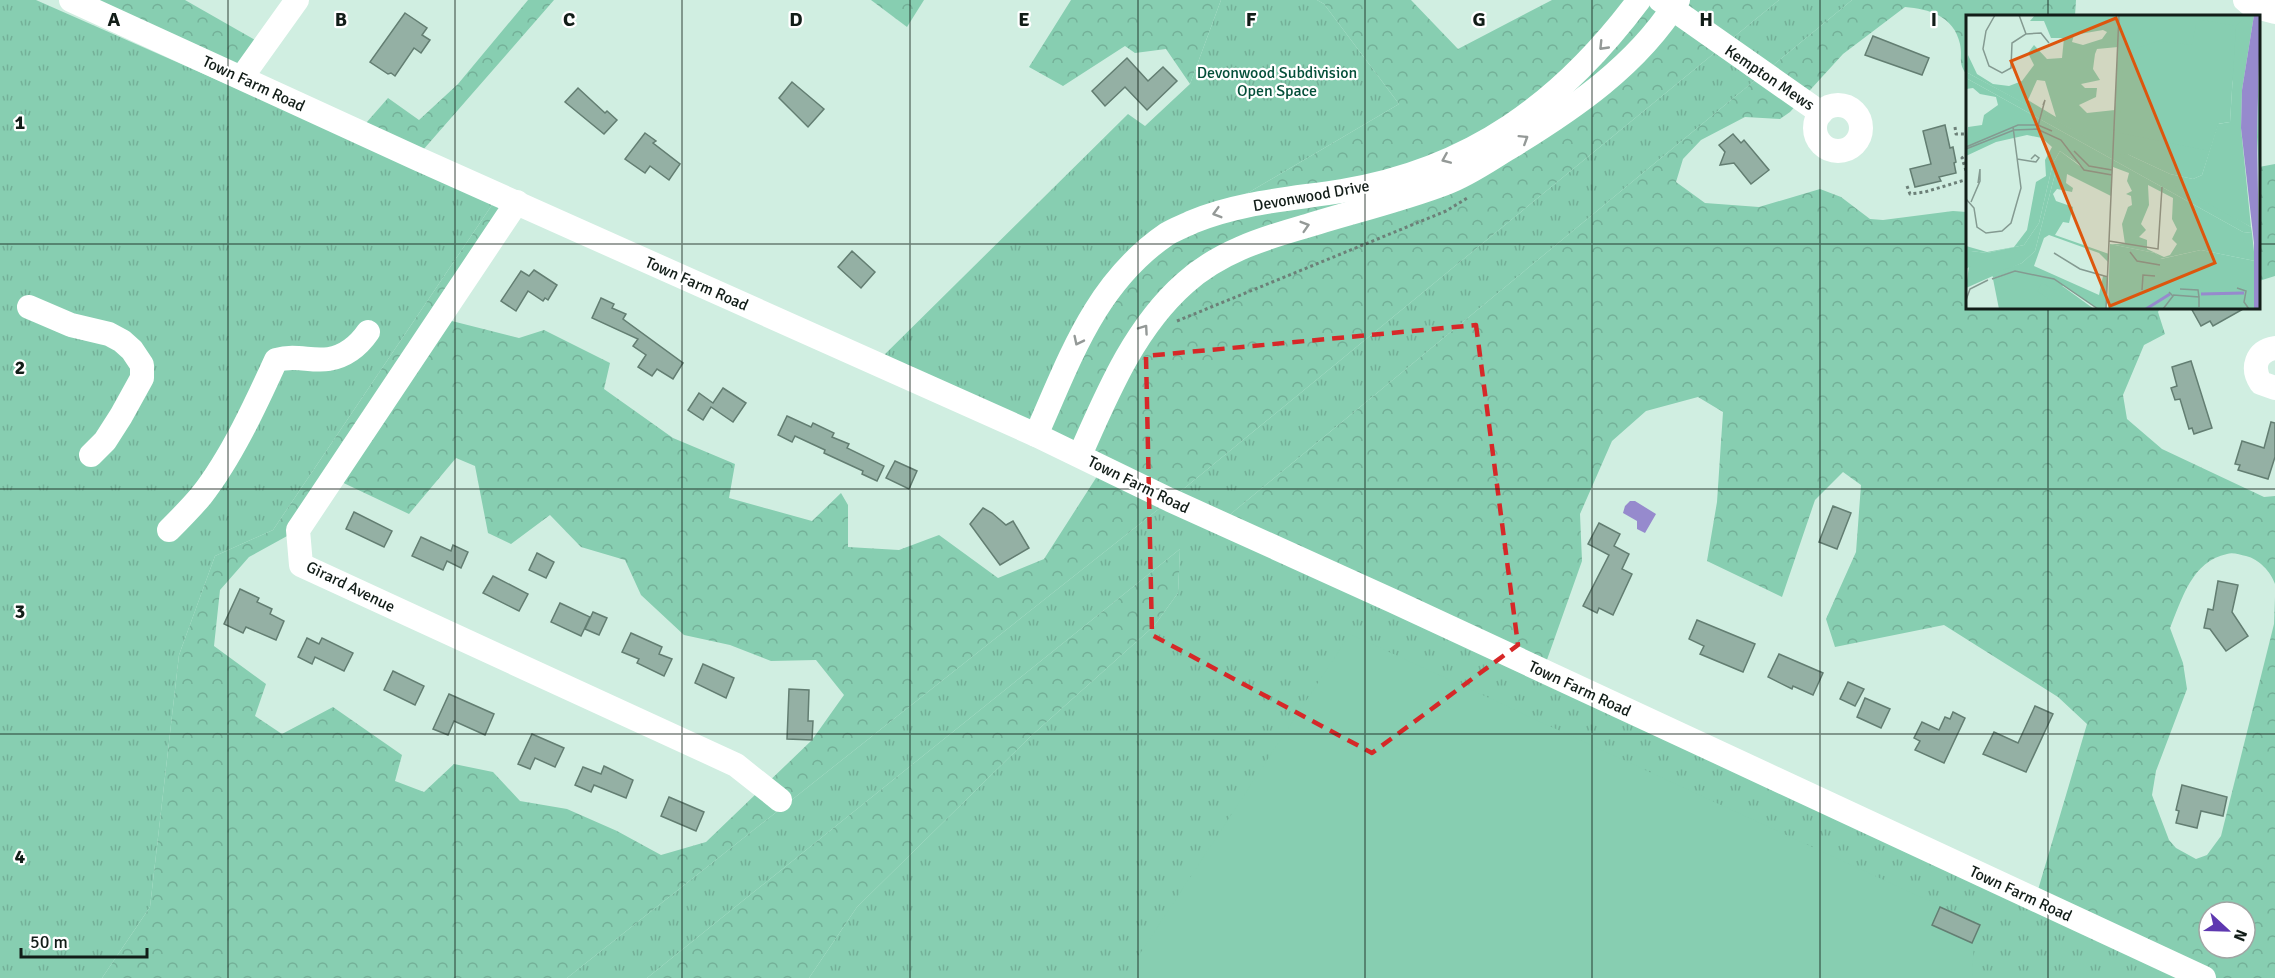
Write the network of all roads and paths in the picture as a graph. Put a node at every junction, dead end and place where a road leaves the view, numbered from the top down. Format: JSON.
{"nodes":[{"id":1,"x":71,"y":0,"type":"edge"},
{"id":2,"x":297,"y":0,"type":"edge"},
{"id":3,"x":1639,"y":0,"type":"edge"},
{"id":4,"x":2245,"y":0,"type":"edge"},
{"id":5,"x":1670,"y":3,"type":"edge"},
{"id":6,"x":2275,"y":12,"type":"edge"},
{"id":7,"x":242,"y":77,"type":"junction"},
{"id":8,"x":1821,"y":112,"type":"dead end"},
{"id":9,"x":1955,"y":127,"type":"dead end"},
{"id":10,"x":1966,"y":136,"type":"edge"},
{"id":11,"x":1966,"y":155,"type":"edge"},
{"id":12,"x":1966,"y":171,"type":"edge"},
{"id":13,"x":1966,"y":179,"type":"edge"},
{"id":14,"x":1907,"y":186,"type":"dead end"},
{"id":15,"x":1475,"y":193,"type":"dead end"},
{"id":16,"x":517,"y":202,"type":"junction"},
{"id":17,"x":29,"y":307,"type":"dead end"},
{"id":18,"x":1170,"y":324,"type":"dead end"},
{"id":19,"x":368,"y":332,"type":"dead end"},
{"id":20,"x":2275,"y":348,"type":"edge"},
{"id":21,"x":2275,"y":388,"type":"edge"},
{"id":22,"x":1036,"y":435,"type":"junction"},
{"id":23,"x":91,"y":455,"type":"dead end"},
{"id":24,"x":1080,"y":455,"type":"junction"},
{"id":25,"x":169,"y":530,"type":"dead end"},
{"id":26,"x":780,"y":800,"type":"dead end"},
{"id":27,"x":2204,"y":978,"type":"edge"}],
"edges":[{"from":1,"to":7,"type":"street","name":"Town Farm Road"},
{"from":2,"to":7,"type":"street"},
{"from":3,"to":22,"type":"street","name":"Devonwood Drive","one_way":true},
{"from":4,"to":6,"type":"street"},
{"from":5,"to":8,"type":"street","name":"Kempton Mews"},
{"from":24,"to":5,"type":"street","name":"Devonwood Drive","one_way":true},
{"from":7,"to":16,"type":"street","name":"Town Farm Road"},
{"from":9,"to":10,"type":"path"},
{"from":11,"to":12,"type":"path"},
{"from":13,"to":14,"type":"path"},
{"from":15,"to":18,"type":"path"},
{"from":16,"to":22,"type":"street","name":"Town Farm Road"},
{"from":16,"to":26,"type":"street","name":"Girard Avenue"},
{"from":17,"to":23,"type":"street"},
{"from":19,"to":25,"type":"street"},
{"from":20,"to":21,"type":"street"},
{"from":22,"to":24,"type":"street","name":"Town Farm Road"},
{"from":24,"to":27,"type":"street","name":"Town Farm Road"}]}
